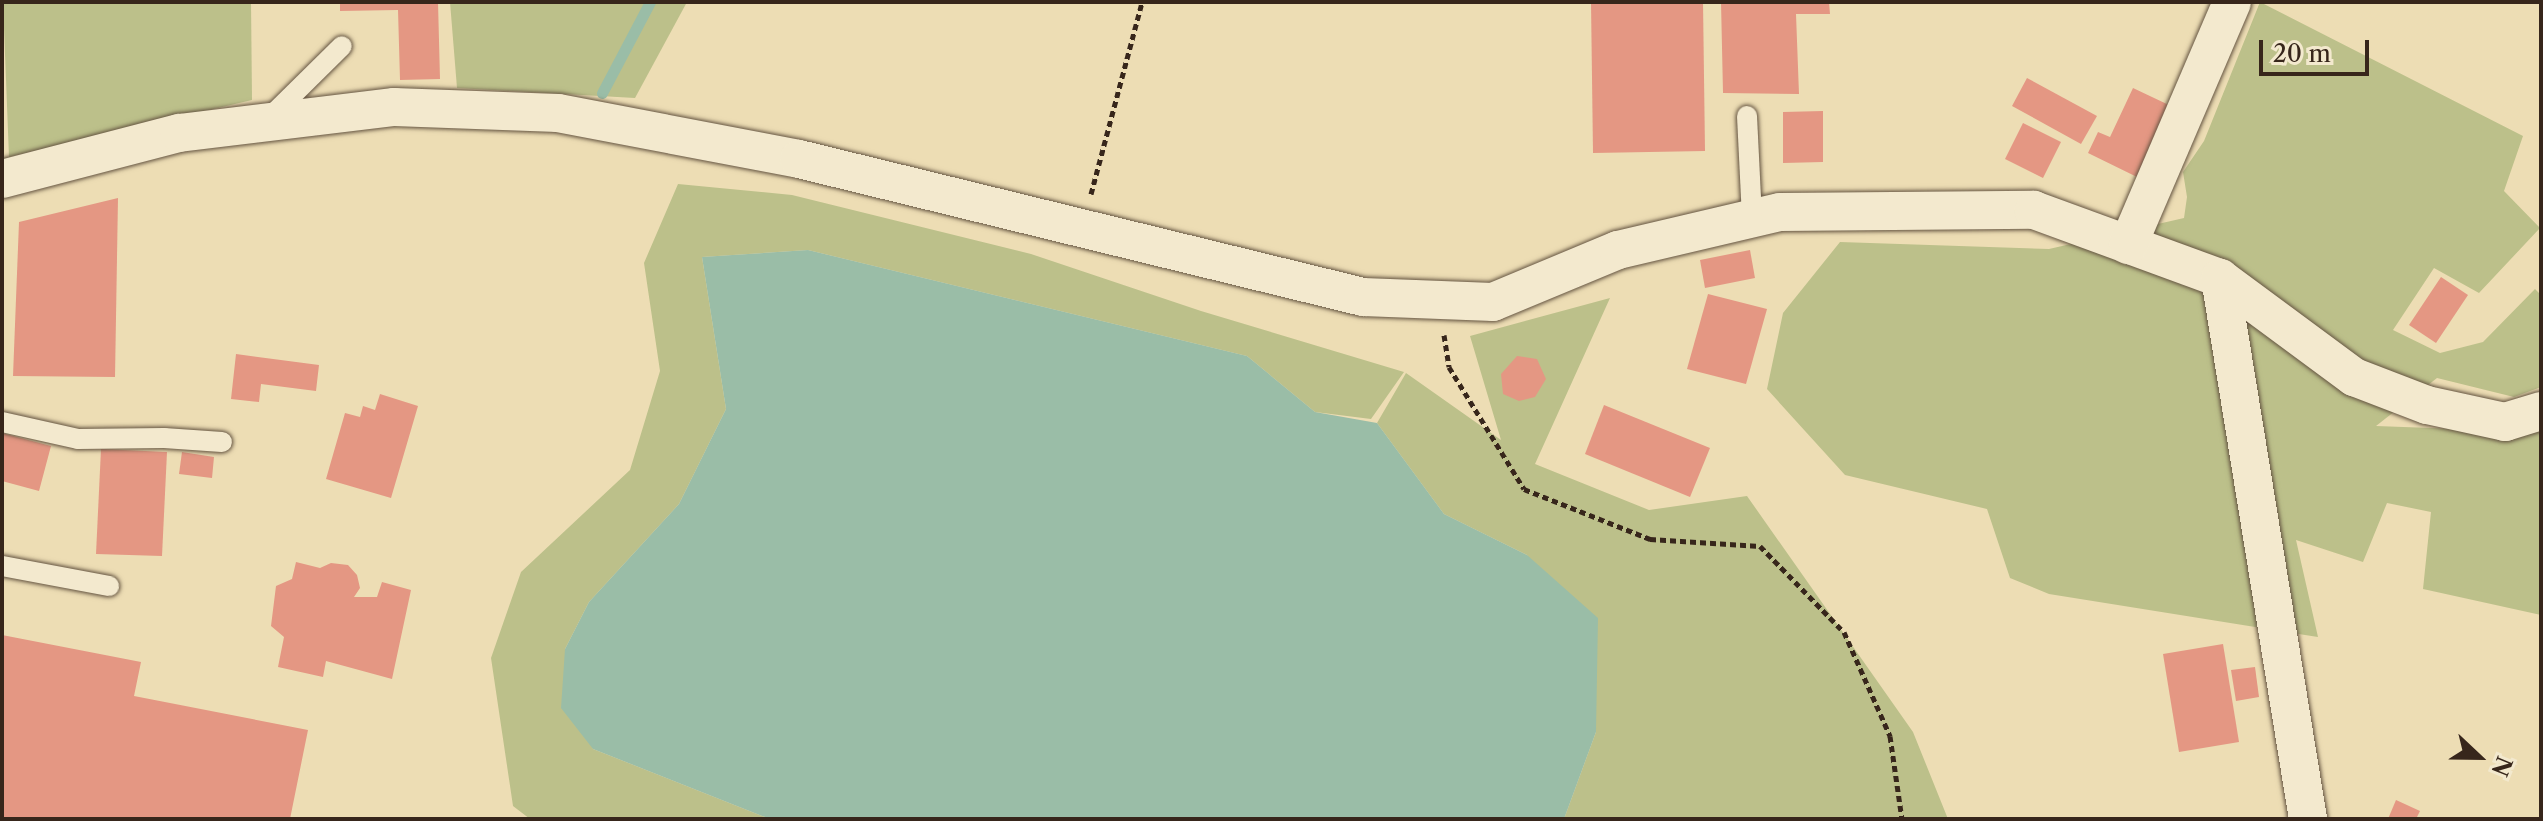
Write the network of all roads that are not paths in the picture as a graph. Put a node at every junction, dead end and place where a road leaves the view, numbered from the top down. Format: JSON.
{"nodes":[{"id":1,"x":2232,"y":2,"type":"edge"},
{"id":2,"x":342,"y":46,"type":"dead end"},
{"id":3,"x":1747,"y":116,"type":"dead end"},
{"id":4,"x":265,"y":123,"type":"junction"},
{"id":5,"x":2,"y":179,"type":"edge"},
{"id":6,"x":1752,"y":218,"type":"junction"},
{"id":7,"x":2128,"y":245,"type":"junction"},
{"id":8,"x":2220,"y":278,"type":"junction"},
{"id":9,"x":2541,"y":411,"type":"edge"},
{"id":10,"x":2,"y":422,"type":"edge"},
{"id":11,"x":222,"y":442,"type":"dead end"},
{"id":12,"x":2,"y":566,"type":"edge"},
{"id":13,"x":109,"y":586,"type":"dead end"},
{"id":14,"x":2308,"y":819,"type":"edge"}],
"edges":[{"from":1,"to":7,"type":"street"},
{"from":2,"to":4,"type":"lane"},
{"from":3,"to":6,"type":"lane"},
{"from":4,"to":5,"type":"street"},
{"from":4,"to":6,"type":"street"},
{"from":6,"to":7,"type":"street"},
{"from":7,"to":8,"type":"street"},
{"from":8,"to":9,"type":"street"},
{"from":8,"to":14,"type":"street"},
{"from":10,"to":11,"type":"lane"},
{"from":12,"to":13,"type":"lane"}]}
